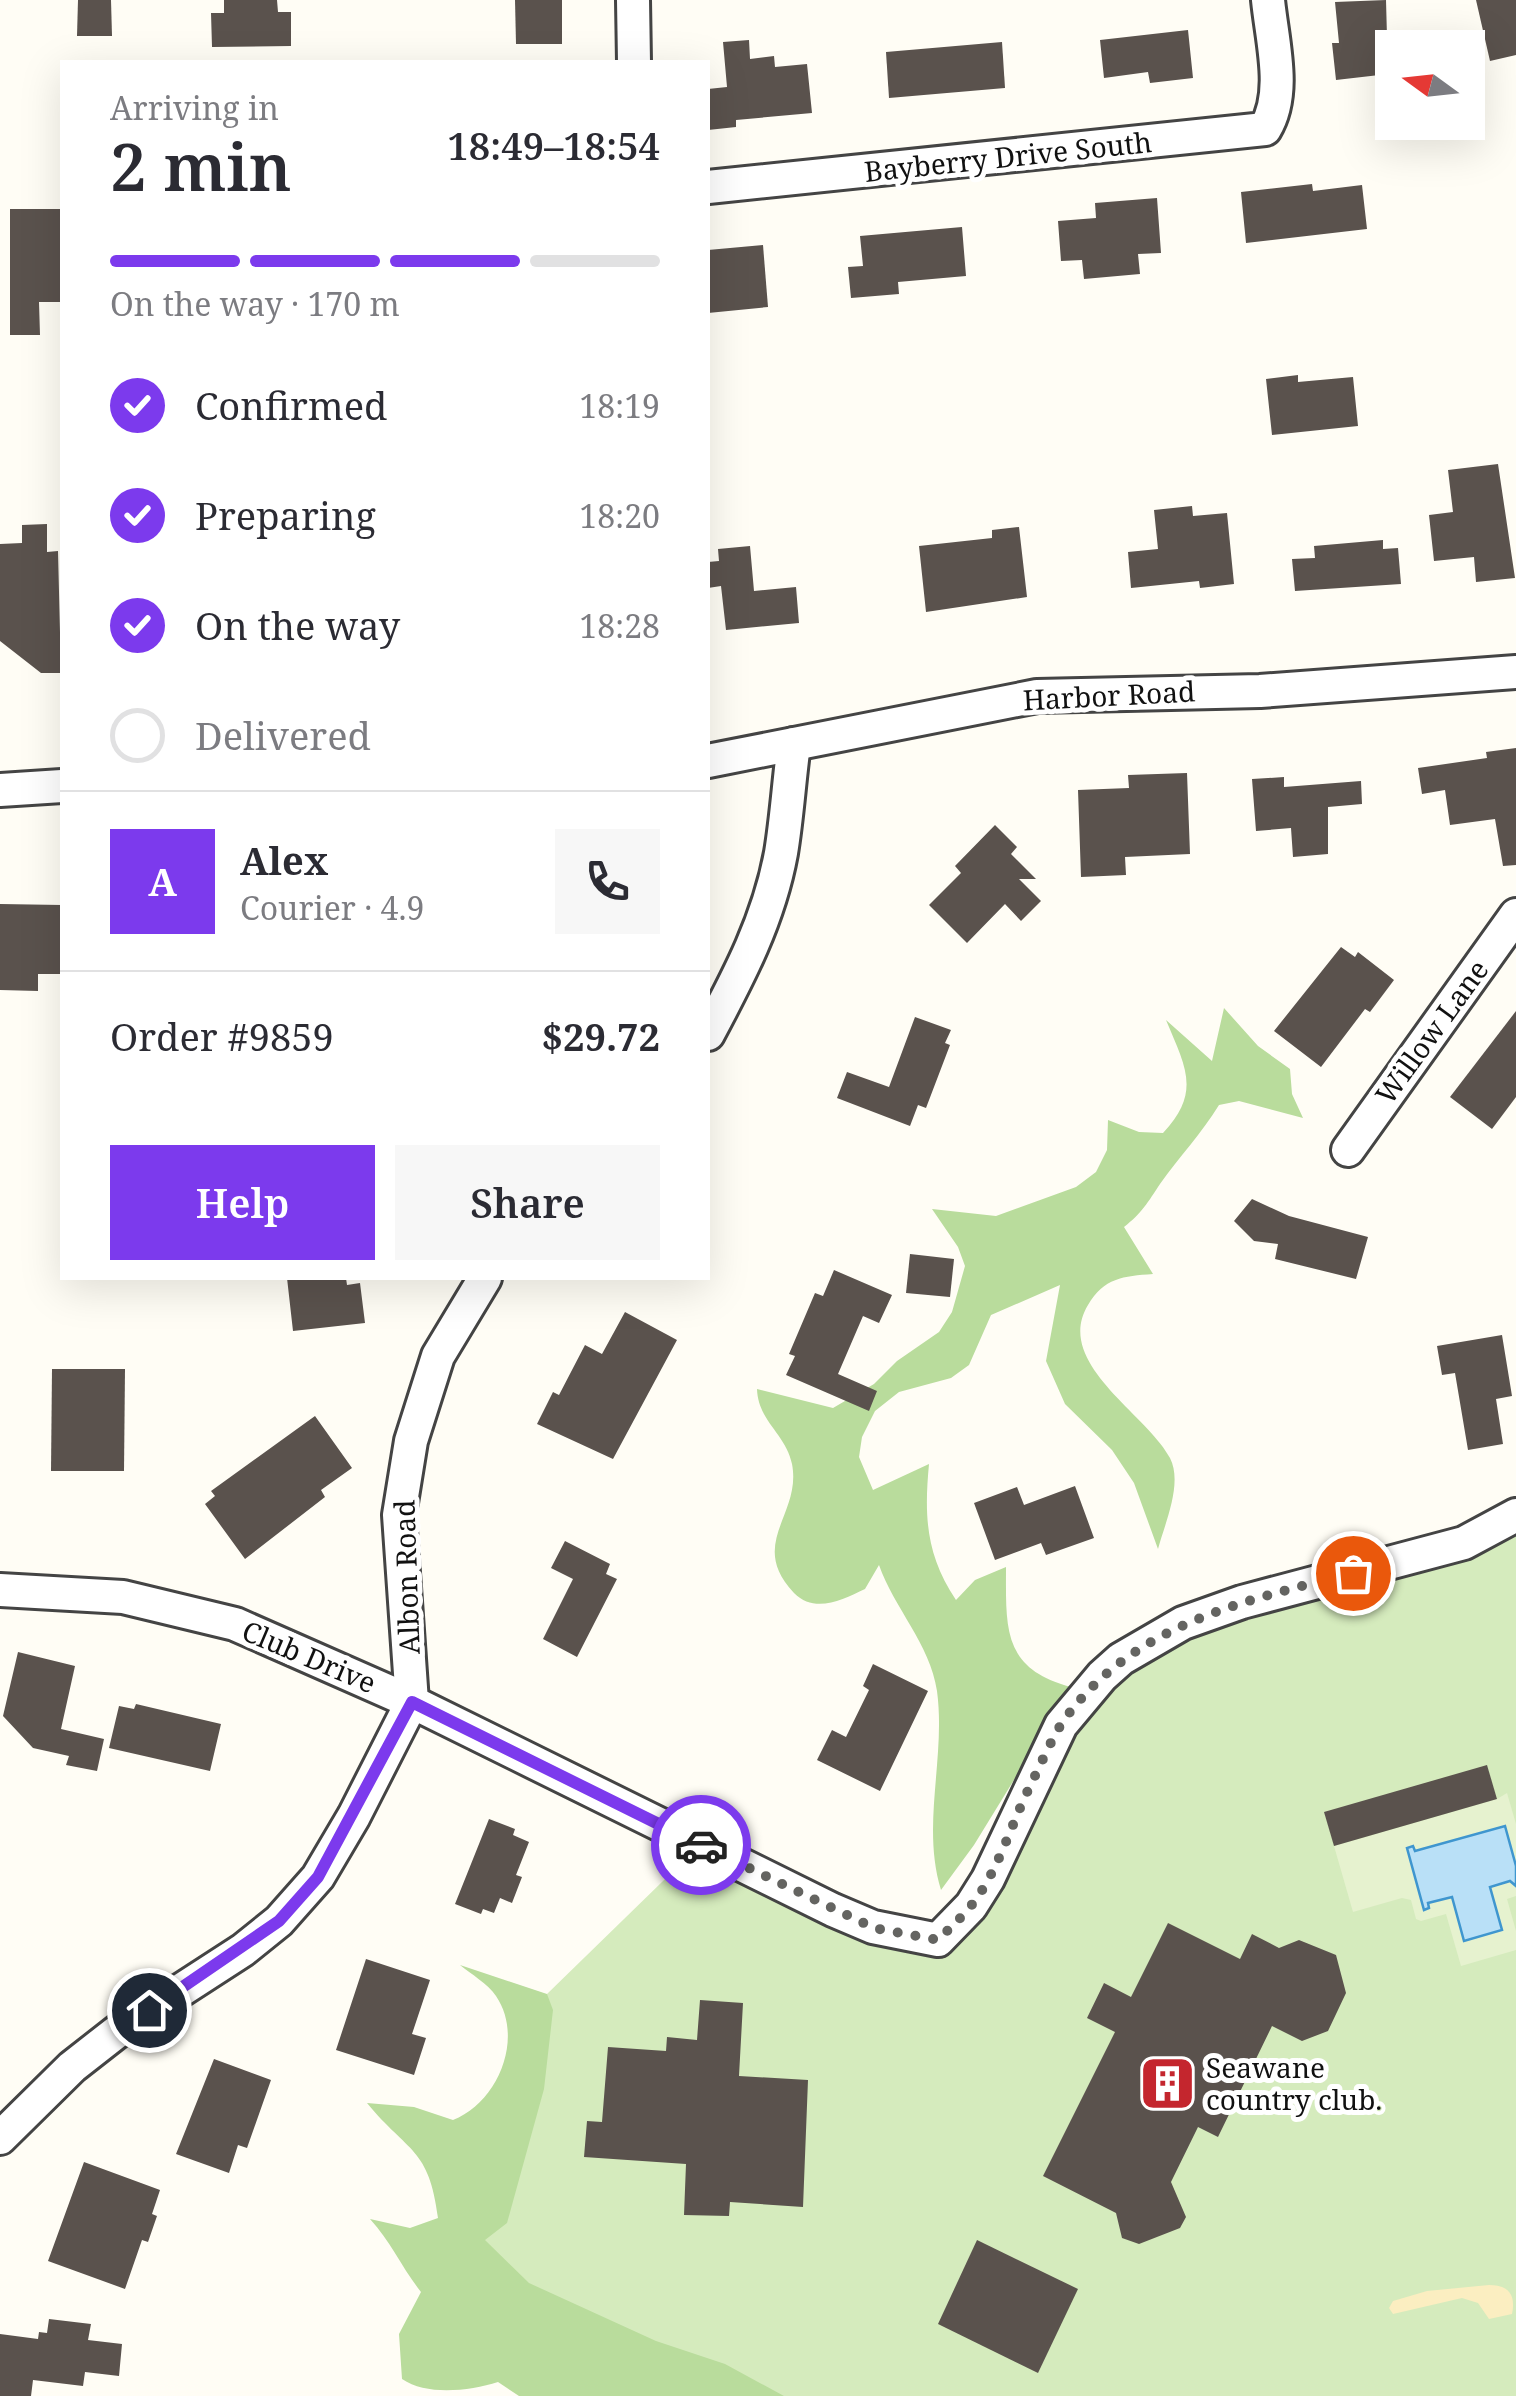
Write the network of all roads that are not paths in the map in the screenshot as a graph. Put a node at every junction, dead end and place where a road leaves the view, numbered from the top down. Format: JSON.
{"nodes":[{"id":1,"x":633,"y":0,"type":"edge"},
{"id":2,"x":1268,"y":0,"type":"edge"},
{"id":3,"x":634,"y":60,"type":"edge"},
{"id":4,"x":710,"y":187,"type":"edge"},
{"id":5,"x":1516,"y":672,"type":"edge"},
{"id":6,"x":794,"y":744,"type":"junction"},
{"id":7,"x":710,"y":761,"type":"edge"},
{"id":8,"x":60,"y":786,"type":"edge"},
{"id":9,"x":0,"y":790,"type":"edge"},
{"id":10,"x":1516,"y":915,"type":"edge"},
{"id":11,"x":710,"y":1030,"type":"edge"},
{"id":12,"x":1348,"y":1150,"type":"dead end"},
{"id":13,"x":484,"y":1280,"type":"edge"},
{"id":14,"x":1516,"y":1514,"type":"edge"},
{"id":15,"x":0,"y":1590,"type":"edge"},
{"id":16,"x":412,"y":1702,"type":"junction"},
{"id":17,"x":0,"y":2138,"type":"edge"}],
"edges":[{"from":1,"to":3,"type":"street"},
{"from":2,"to":4,"type":"street","name":"Bayberry Drive South"},
{"from":5,"to":6,"type":"street","name":"Harbor Road"},
{"from":6,"to":7,"type":"street","name":"Harbor Road"},
{"from":6,"to":11,"type":"street"},
{"from":8,"to":9,"type":"street"},
{"from":10,"to":12,"type":"street","name":"Willow Lane"},
{"from":13,"to":16,"type":"street","name":"Albon Road"},
{"from":14,"to":16,"type":"street","name":"Club Drive"},
{"from":15,"to":16,"type":"street","name":"Club Drive"},
{"from":16,"to":17,"type":"street"}]}
